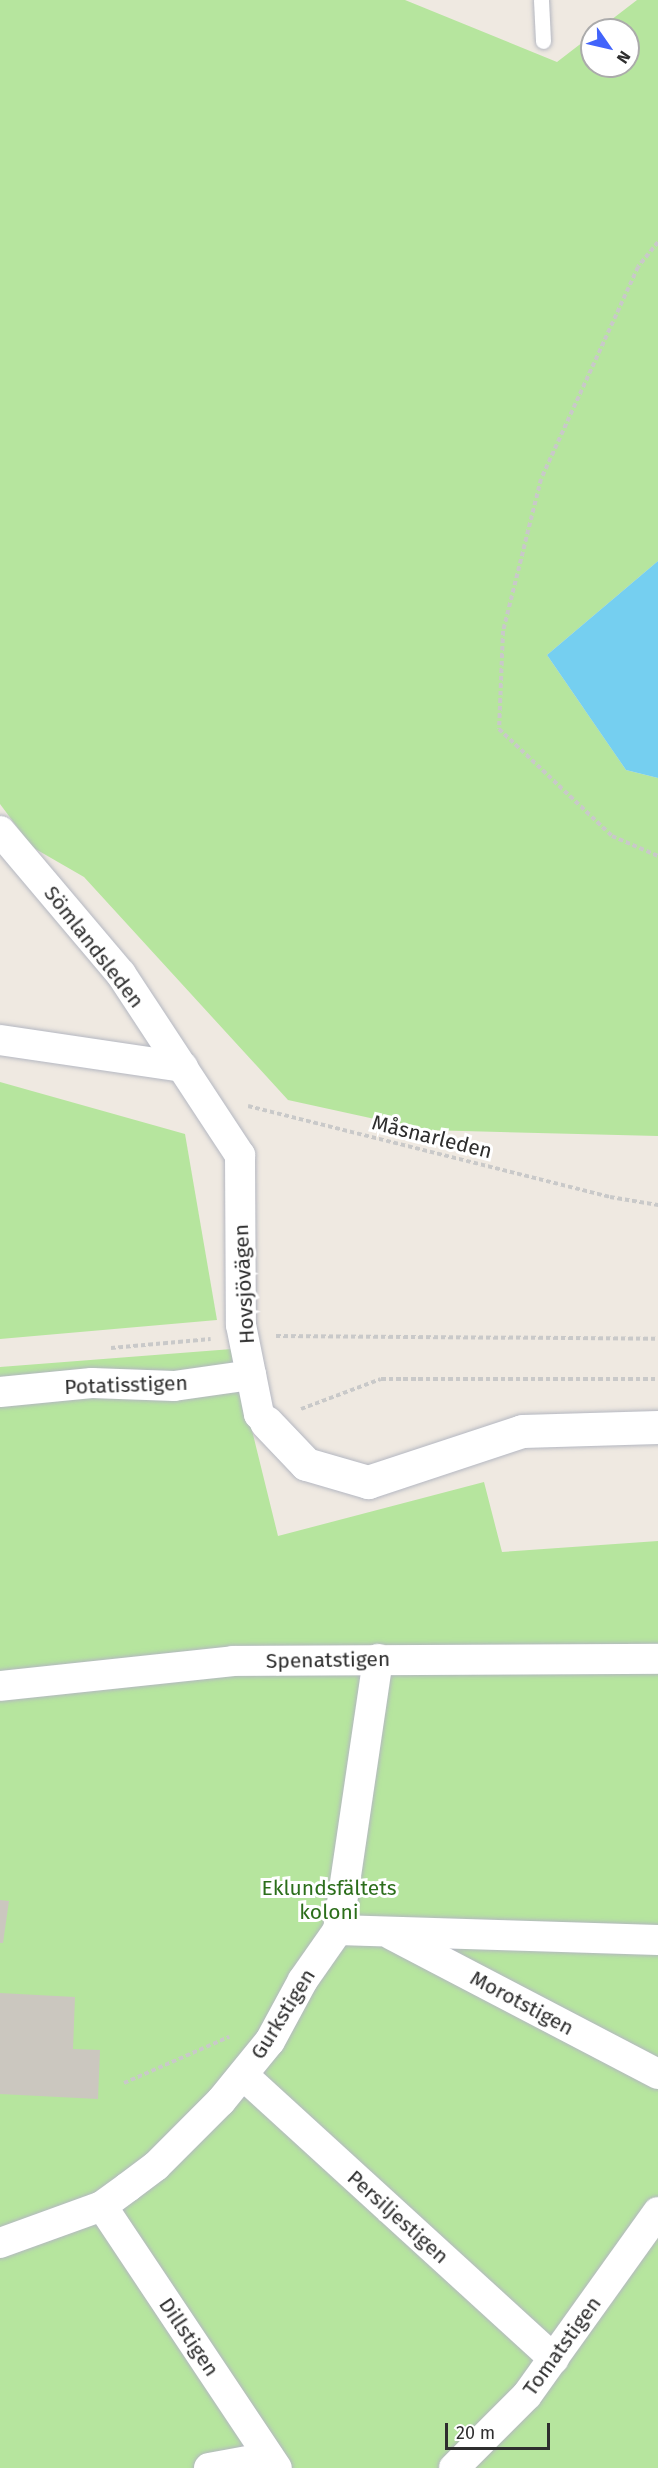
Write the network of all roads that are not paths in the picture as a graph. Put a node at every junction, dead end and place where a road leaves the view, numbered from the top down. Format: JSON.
{"nodes":[{"id":1,"x":541,"y":0,"type":"edge"},
{"id":2,"x":543,"y":41,"type":"dead end"},
{"id":3,"x":0,"y":831,"type":"edge"},
{"id":4,"x":0,"y":1040,"type":"edge"},
{"id":5,"x":183,"y":1066,"type":"junction"},
{"id":6,"x":251,"y":1375,"type":"junction"},
{"id":7,"x":0,"y":1392,"type":"edge"},
{"id":8,"x":266,"y":1422,"type":"joint"},
{"id":9,"x":658,"y":1427,"type":"edge"},
{"id":10,"x":378,"y":1659,"type":"junction"},
{"id":11,"x":658,"y":1659,"type":"edge"},
{"id":12,"x":0,"y":1686,"type":"edge"},
{"id":13,"x":338,"y":1930,"type":"junction"},
{"id":14,"x":385,"y":1931,"type":"junction"},
{"id":15,"x":658,"y":1940,"type":"edge"},
{"id":16,"x":658,"y":2074,"type":"edge"},
{"id":17,"x":243,"y":2075,"type":"junction"},
{"id":18,"x":102,"y":2206,"type":"junction"},
{"id":19,"x":658,"y":2212,"type":"edge"},
{"id":20,"x":0,"y":2243,"type":"edge"},
{"id":21,"x":554,"y":2359,"type":"junction"},
{"id":22,"x":273,"y":2463,"type":"edge"},
{"id":23,"x":209,"y":2468,"type":"edge"},
{"id":24,"x":454,"y":2468,"type":"edge"}],
"edges":[{"from":1,"to":2,"type":"lane"},
{"from":3,"to":5,"type":"street","name":"Sömlandsleden"},
{"from":4,"to":5,"type":"street"},
{"from":5,"to":6,"type":"street","name":"Hovsjövägen"},
{"from":6,"to":7,"type":"street","name":"Potatisstigen"},
{"from":6,"to":8,"type":"street","name":"Hovsjövägen"},
{"from":8,"to":9,"type":"street","name":"Hovsjövägen"},
{"from":10,"to":11,"type":"street","name":"Spenatstigen"},
{"from":10,"to":12,"type":"street","name":"Spenatstigen"},
{"from":10,"to":13,"type":"street","name":"Gurkstigen"},
{"from":13,"to":14,"type":"street","name":"Morotstigen"},
{"from":13,"to":17,"type":"street","name":"Gurkstigen"},
{"from":14,"to":15,"type":"street","name":"Morotstigen"},
{"from":14,"to":16,"type":"street","name":"Morotstigen"},
{"from":17,"to":18,"type":"street","name":"Gurkstigen"},
{"from":17,"to":21,"type":"street","name":"Persiljestigen"},
{"from":18,"to":20,"type":"street","name":"Gurkstigen"},
{"from":18,"to":22,"type":"street","name":"Dillstigen"},
{"from":19,"to":21,"type":"street","name":"Tomatstigen"},
{"from":21,"to":24,"type":"street","name":"Tomatstigen"},
{"from":22,"to":23,"type":"street"}]}
